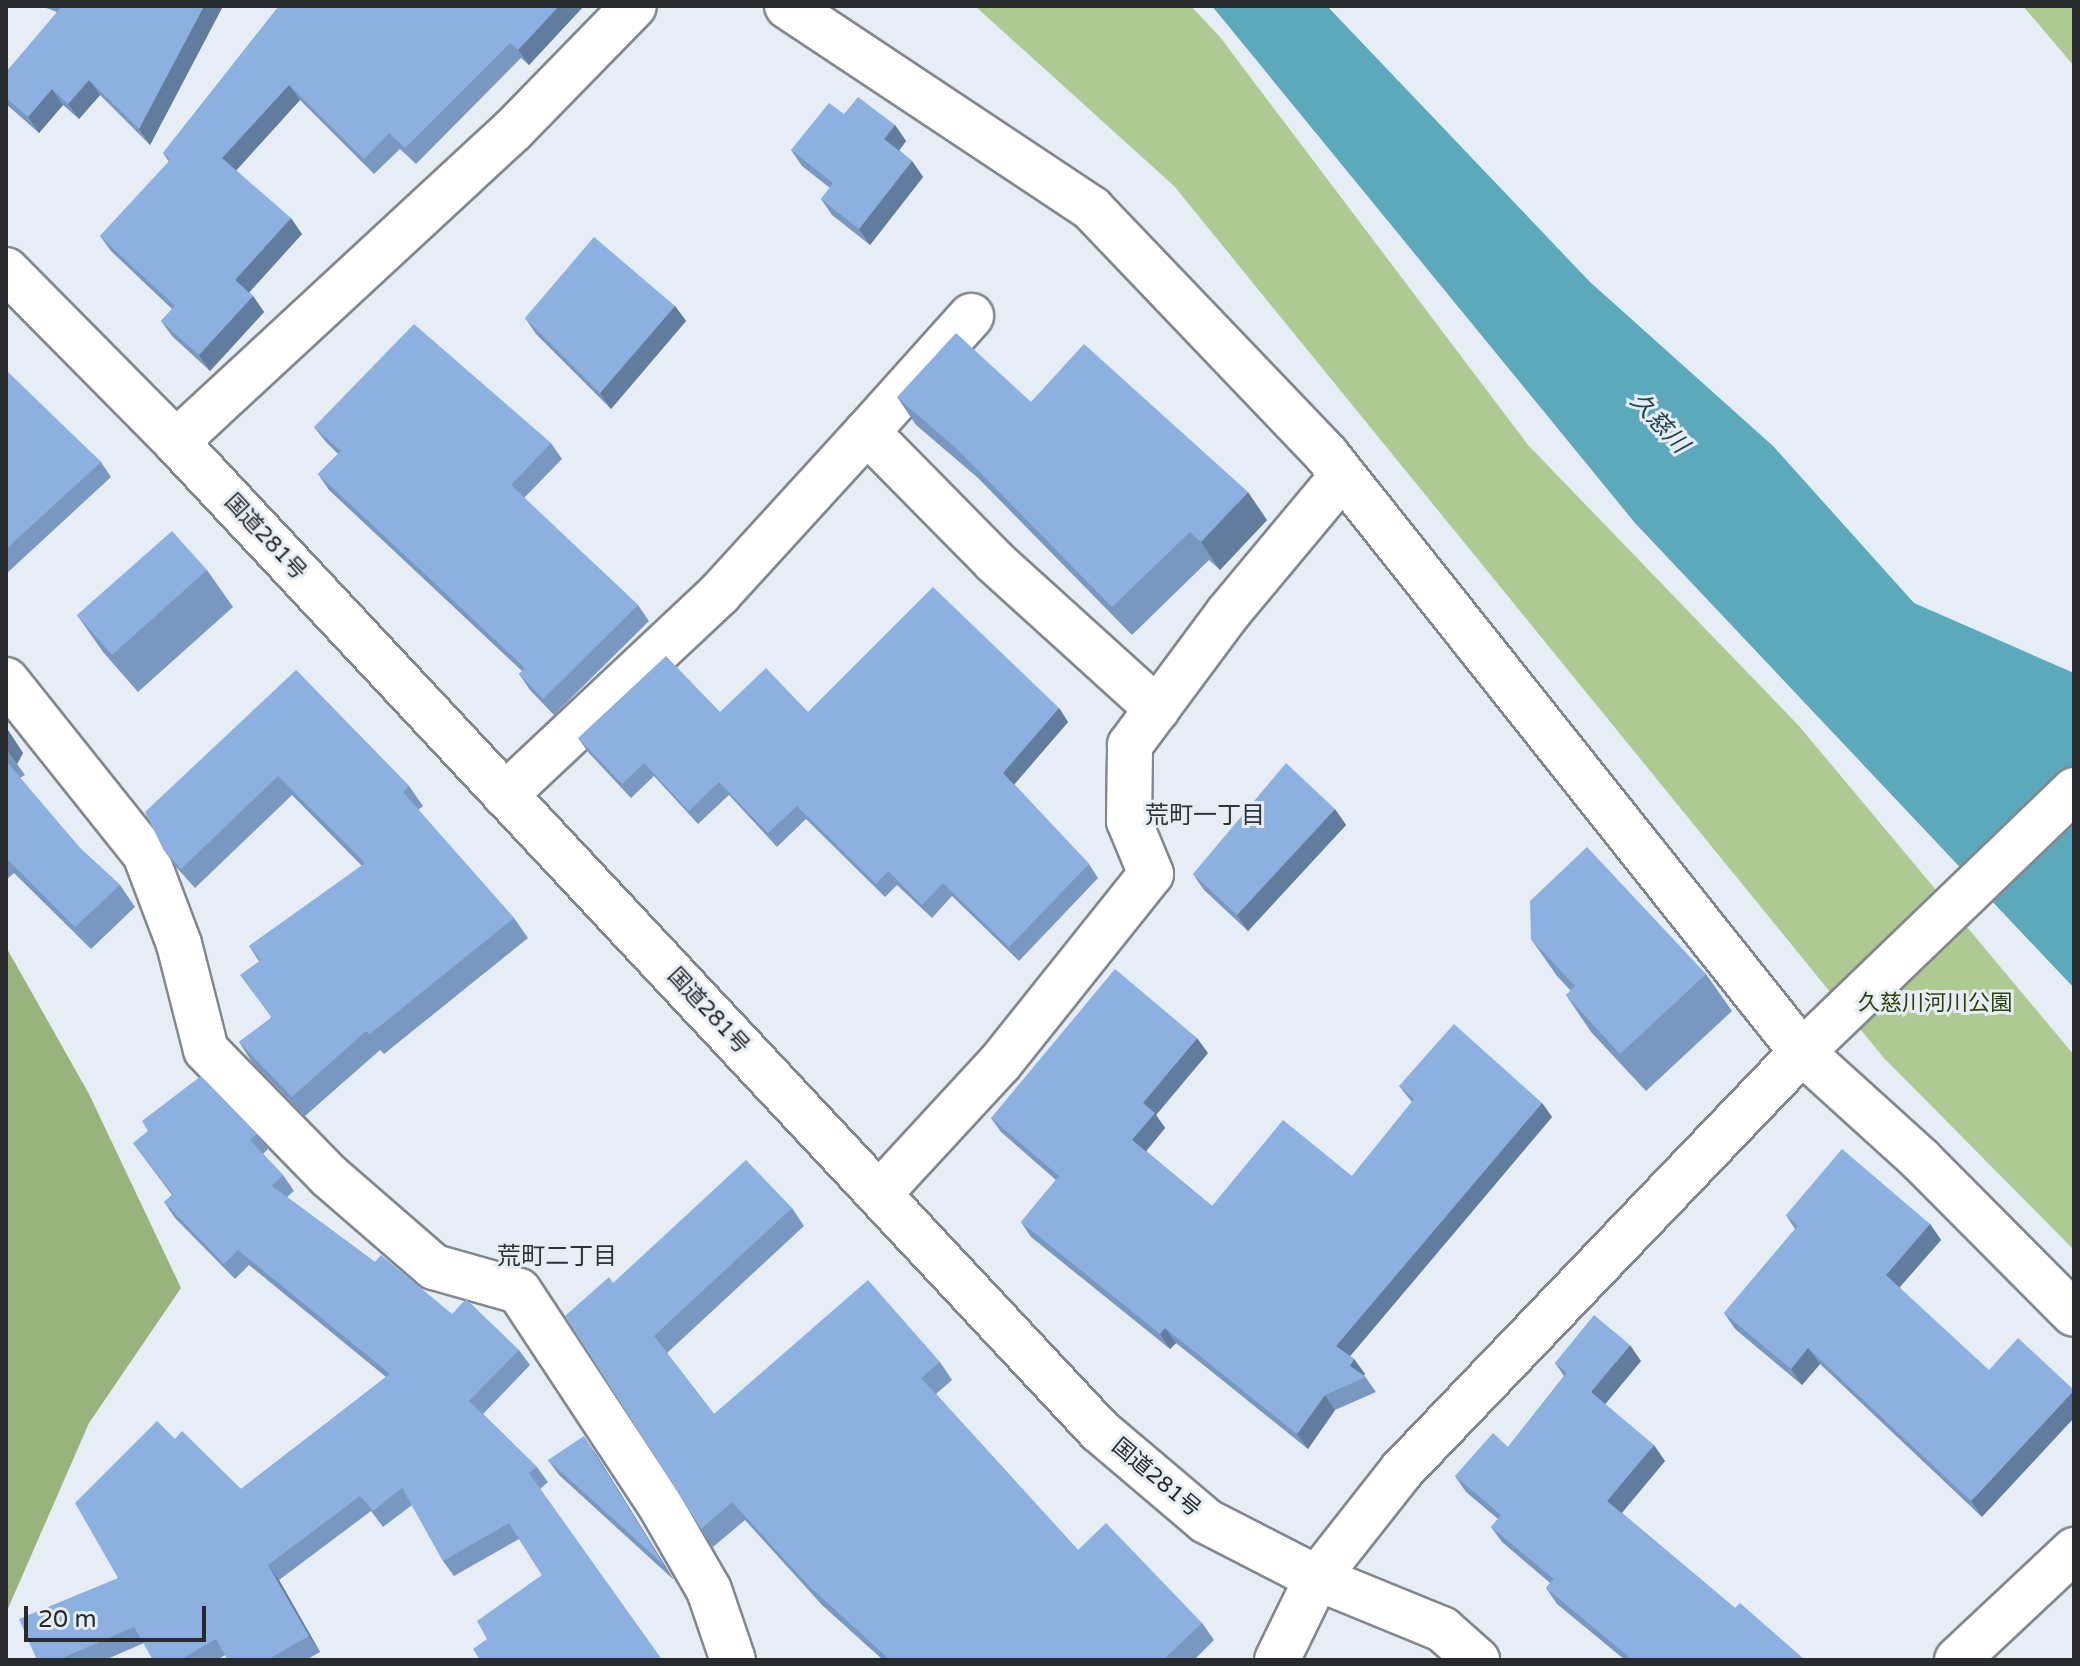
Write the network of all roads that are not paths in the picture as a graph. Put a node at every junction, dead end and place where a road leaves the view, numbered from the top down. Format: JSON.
{"nodes":[{"id":1,"x":634,"y":6,"type":"edge"},
{"id":2,"x":787,"y":6,"type":"edge"},
{"id":3,"x":6,"y":270,"type":"edge"},
{"id":4,"x":971,"y":316,"type":"dead end"},
{"id":5,"x":867,"y":432,"type":"junction"},
{"id":6,"x":176,"y":442,"type":"junction"},
{"id":7,"x":1342,"y":476,"type":"junction"},
{"id":8,"x":6,"y":680,"type":"edge"},
{"id":9,"x":1157,"y":709,"type":"junction"},
{"id":10,"x":2074,"y":790,"type":"edge"},
{"id":11,"x":505,"y":795,"type":"junction"},
{"id":12,"x":1816,"y":1039,"type":"junction"},
{"id":13,"x":879,"y":1194,"type":"junction"},
{"id":14,"x":2074,"y":1314,"type":"edge"},
{"id":15,"x":2074,"y":1550,"type":"edge"},
{"id":16,"x":1317,"y":1578,"type":"junction"},
{"id":17,"x":733,"y":1660,"type":"edge"},
{"id":18,"x":1277,"y":1660,"type":"edge"},
{"id":19,"x":1477,"y":1660,"type":"edge"},
{"id":20,"x":1957,"y":1660,"type":"edge"}],
"edges":[{"from":1,"to":6,"type":"main road"},
{"from":2,"to":7,"type":"main road"},
{"from":3,"to":6,"type":"main road","name":"国道281号"},
{"from":4,"to":5,"type":"main road"},
{"from":5,"to":9,"type":"main road"},
{"from":5,"to":11,"type":"main road"},
{"from":6,"to":11,"type":"main road","name":"国道281号"},
{"from":7,"to":9,"type":"main road"},
{"from":7,"to":12,"type":"main road"},
{"from":8,"to":17,"type":"main road"},
{"from":9,"to":13,"type":"main road"},
{"from":10,"to":12,"type":"main road"},
{"from":11,"to":13,"type":"main road","name":"国道281号"},
{"from":12,"to":14,"type":"main road"},
{"from":12,"to":16,"type":"main road"},
{"from":13,"to":16,"type":"main road","name":"国道281号"},
{"from":15,"to":20,"type":"main road"},
{"from":16,"to":18,"type":"main road"},
{"from":16,"to":19,"type":"main road","name":"国道281号"}]}
